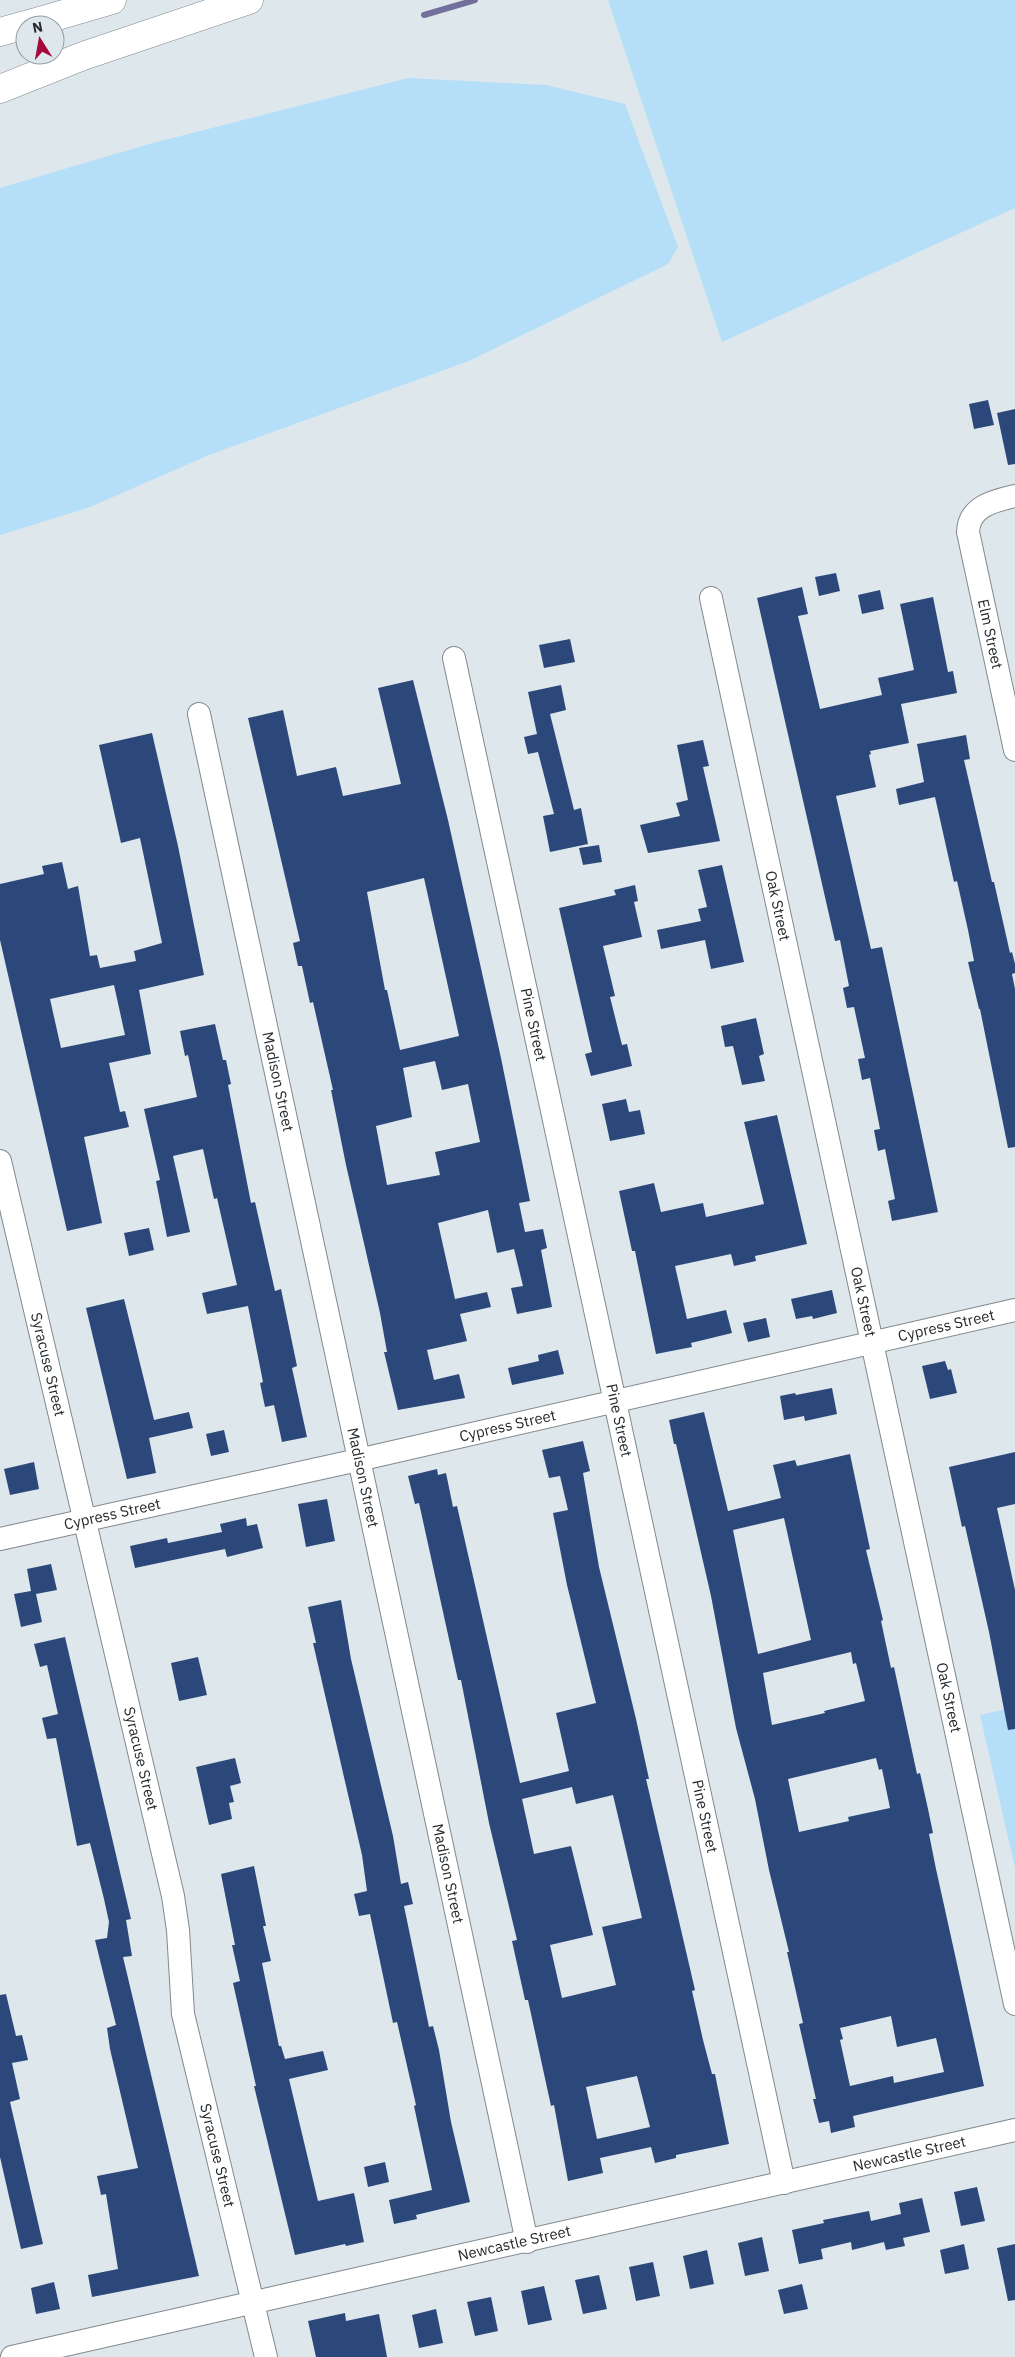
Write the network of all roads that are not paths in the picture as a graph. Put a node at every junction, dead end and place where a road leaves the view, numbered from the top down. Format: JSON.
{"nodes":[{"id":1,"x":112,"y":0,"type":"edge"},
{"id":2,"x":249,"y":0,"type":"edge"},
{"id":3,"x":60,"y":15,"type":"edge"},
{"id":4,"x":15,"y":28,"type":"edge"},
{"id":5,"x":0,"y":32,"type":"edge"},
{"id":6,"x":0,"y":89,"type":"edge"},
{"id":7,"x":1015,"y":496,"type":"edge"},
{"id":8,"x":712,"y":598,"type":"dead end"},
{"id":9,"x":454,"y":658,"type":"dead end"},
{"id":10,"x":199,"y":714,"type":"dead end"},
{"id":11,"x":1015,"y":750,"type":"edge"},
{"id":12,"x":0,"y":1161,"type":"edge"},
{"id":13,"x":1015,"y":1310,"type":"edge"},
{"id":14,"x":872,"y":1342,"type":"junction"},
{"id":15,"x":615,"y":1401,"type":"junction"},
{"id":16,"x":358,"y":1460,"type":"junction"},
{"id":17,"x":86,"y":1519,"type":"junction"},
{"id":18,"x":0,"y":1539,"type":"edge"},
{"id":19,"x":1015,"y":2004,"type":"edge"},
{"id":20,"x":1015,"y":2130,"type":"edge"},
{"id":21,"x":784,"y":2183,"type":"junction"},
{"id":22,"x":527,"y":2242,"type":"junction"},
{"id":23,"x":255,"y":2303,"type":"junction"},
{"id":24,"x":12,"y":2357,"type":"edge"},
{"id":25,"x":266,"y":2357,"type":"edge"}],
"edges":[{"from":1,"to":3,"type":"highway"},
{"from":2,"to":6,"type":"highway"},
{"from":4,"to":5,"type":"highway"},
{"from":7,"to":11,"type":"street","name":"Elm Street"},
{"from":8,"to":14,"type":"street","name":"Oak Street"},
{"from":9,"to":15,"type":"street","name":"Pine Street"},
{"from":10,"to":16,"type":"street","name":"Madison Street"},
{"from":12,"to":17,"type":"street","name":"Syracuse Street"},
{"from":13,"to":14,"type":"street","name":"Cypress Street"},
{"from":14,"to":15,"type":"street","name":"Cypress Street"},
{"from":14,"to":19,"type":"street","name":"Oak Street"},
{"from":15,"to":16,"type":"street","name":"Cypress Street"},
{"from":15,"to":21,"type":"street","name":"Pine Street"},
{"from":16,"to":17,"type":"street","name":"Cypress Street"},
{"from":16,"to":22,"type":"street","name":"Madison Street"},
{"from":17,"to":18,"type":"street","name":"Cypress Street"},
{"from":17,"to":23,"type":"street","name":"Syracuse Street"},
{"from":20,"to":21,"type":"street","name":"Newcastle Street"},
{"from":21,"to":22,"type":"street","name":"Newcastle Street"},
{"from":22,"to":23,"type":"street","name":"Newcastle Street"},
{"from":23,"to":24,"type":"street","name":"Newcastle Street"},
{"from":23,"to":25,"type":"street","name":"Syracuse Street"}]}
